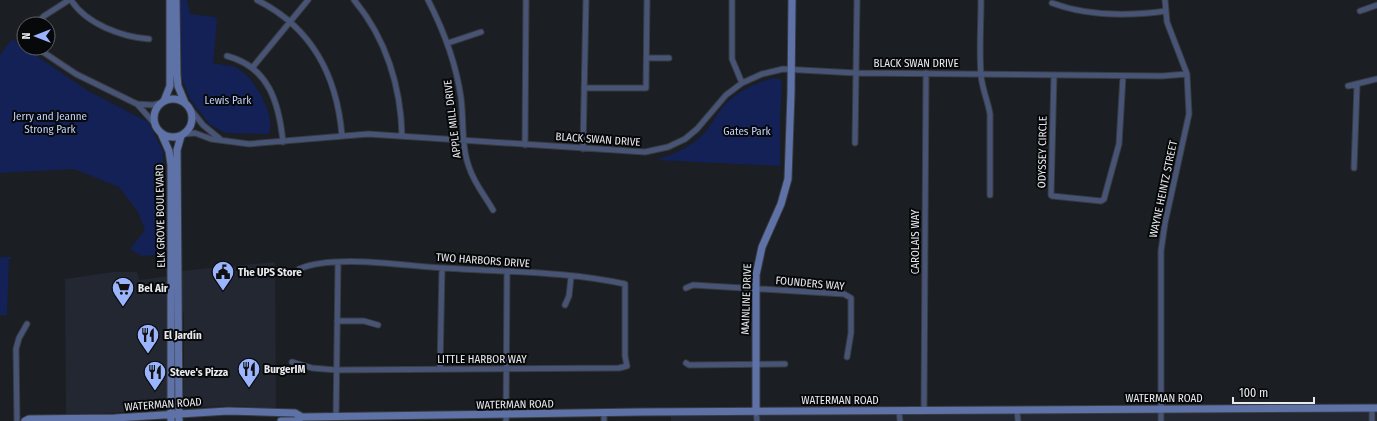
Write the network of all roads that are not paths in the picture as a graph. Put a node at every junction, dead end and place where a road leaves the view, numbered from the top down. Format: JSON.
{"nodes":[{"id":1,"x":70,"y":0,"type":"edge"},
{"id":2,"x":170,"y":0,"type":"edge"},
{"id":3,"x":176,"y":0,"type":"edge"},
{"id":4,"x":257,"y":0,"type":"edge"},
{"id":5,"x":308,"y":0,"type":"edge"},
{"id":6,"x":354,"y":0,"type":"edge"},
{"id":7,"x":428,"y":0,"type":"edge"},
{"id":8,"x":526,"y":0,"type":"edge"},
{"id":9,"x":586,"y":0,"type":"edge"},
{"id":10,"x":647,"y":0,"type":"edge"},
{"id":11,"x":732,"y":0,"type":"edge"},
{"id":12,"x":792,"y":0,"type":"edge"},
{"id":13,"x":857,"y":0,"type":"edge"},
{"id":14,"x":981,"y":0,"type":"edge"},
{"id":15,"x":1165,"y":0,"type":"edge"},
{"id":16,"x":1052,"y":3,"type":"dead end"},
{"id":17,"x":1377,"y":5,"type":"edge"},
{"id":18,"x":1166,"y":11,"type":"junction"},
{"id":19,"x":1360,"y":11,"type":"dead end"},
{"id":20,"x":44,"y":16,"type":"edge"},
{"id":21,"x":290,"y":22,"type":"junction"},
{"id":22,"x":481,"y":32,"type":"dead end"},
{"id":23,"x":150,"y":39,"type":"dead end"},
{"id":24,"x":448,"y":43,"type":"junction"},
{"id":25,"x":49,"y":56,"type":"edge"},
{"id":26,"x":227,"y":56,"type":"dead end"},
{"id":27,"x":647,"y":58,"type":"junction"},
{"id":28,"x":669,"y":58,"type":"dead end"},
{"id":29,"x":252,"y":68,"type":"junction"},
{"id":30,"x":792,"y":69,"type":"junction"},
{"id":31,"x":856,"y":73,"type":"junction"},
{"id":32,"x":926,"y":73,"type":"junction"},
{"id":33,"x":981,"y":74,"type":"junction"},
{"id":34,"x":1187,"y":74,"type":"junction"},
{"id":35,"x":1054,"y":75,"type":"junction"},
{"id":36,"x":1123,"y":76,"type":"junction"},
{"id":37,"x":1377,"y":79,"type":"edge"},
{"id":38,"x":742,"y":83,"type":"junction"},
{"id":39,"x":1357,"y":85,"type":"junction"},
{"id":40,"x":1348,"y":86,"type":"dead end"},
{"id":41,"x":584,"y":88,"type":"junction"},
{"id":42,"x":163,"y":102,"type":"junction"},
{"id":43,"x":185,"y":103,"type":"junction"},
{"id":44,"x":137,"y":104,"type":"junction"},
{"id":45,"x":192,"y":112,"type":"junction"},
{"id":46,"x":155,"y":124,"type":"junction"},
{"id":47,"x":161,"y":133,"type":"junction"},
{"id":48,"x":183,"y":135,"type":"junction"},
{"id":49,"x":342,"y":136,"type":"junction"},
{"id":50,"x":402,"y":136,"type":"junction"},
{"id":51,"x":220,"y":139,"type":"junction"},
{"id":52,"x":464,"y":140,"type":"junction"},
{"id":53,"x":283,"y":142,"type":"junction"},
{"id":54,"x":855,"y":143,"type":"dead end"},
{"id":55,"x":525,"y":145,"type":"junction"},
{"id":56,"x":583,"y":149,"type":"junction"},
{"id":57,"x":1354,"y":168,"type":"dead end"},
{"id":58,"x":990,"y":195,"type":"dead end"},
{"id":59,"x":493,"y":210,"type":"dead end"},
{"id":60,"x":338,"y":263,"type":"junction"},
{"id":61,"x":442,"y":268,"type":"junction"},
{"id":62,"x":299,"y":269,"type":"dead end"},
{"id":63,"x":507,"y":271,"type":"junction"},
{"id":64,"x":571,"y":277,"type":"junction"},
{"id":65,"x":686,"y":288,"type":"dead end"},
{"id":66,"x":756,"y":288,"type":"junction"},
{"id":67,"x":565,"y":305,"type":"dead end"},
{"id":68,"x":337,"y":321,"type":"junction"},
{"id":69,"x":27,"y":324,"type":"dead end"},
{"id":70,"x":378,"y":324,"type":"dead end"},
{"id":71,"x":847,"y":357,"type":"dead end"},
{"id":72,"x":292,"y":362,"type":"dead end"},
{"id":73,"x":686,"y":363,"type":"dead end"},
{"id":74,"x":785,"y":364,"type":"dead end"},
{"id":75,"x":756,"y":365,"type":"junction"},
{"id":76,"x":627,"y":366,"type":"joint"},
{"id":77,"x":440,"y":369,"type":"junction"},
{"id":78,"x":336,"y":370,"type":"junction"},
{"id":79,"x":506,"y":370,"type":"junction"},
{"id":80,"x":1374,"y":408,"type":"edge"},
{"id":81,"x":1160,"y":409,"type":"junction"},
{"id":82,"x":924,"y":410,"type":"junction"},
{"id":83,"x":1018,"y":410,"type":"junction"},
{"id":84,"x":899,"y":411,"type":"junction"},
{"id":85,"x":756,"y":412,"type":"junction"},
{"id":86,"x":136,"y":416,"type":"junction"},
{"id":87,"x":179,"y":417,"type":"edge"},
{"id":88,"x":336,"y":417,"type":"junction"},
{"id":89,"x":604,"y":417,"type":"edge"},
{"id":90,"x":171,"y":418,"type":"edge"},
{"id":91,"x":442,"y":418,"type":"edge"},
{"id":92,"x":506,"y":418,"type":"edge"},
{"id":93,"x":302,"y":419,"type":"edge"},
{"id":94,"x":75,"y":420,"type":"edge"},
{"id":95,"x":17,"y":421,"type":"edge"},
{"id":96,"x":25,"y":421,"type":"edge"},
{"id":97,"x":123,"y":421,"type":"edge"},
{"id":98,"x":281,"y":421,"type":"edge"},
{"id":99,"x":756,"y":421,"type":"edge"},
{"id":100,"x":900,"y":421,"type":"edge"},
{"id":101,"x":1018,"y":421,"type":"edge"},
{"id":102,"x":1160,"y":421,"type":"edge"},
{"id":103,"x":1372,"y":421,"type":"edge"}],
"edges":[{"from":1,"to":20,"type":"street"},
{"from":1,"to":23,"type":"street"},
{"from":2,"to":42,"type":"main road"},
{"from":3,"to":43,"type":"main road"},
{"from":4,"to":21,"type":"street"},
{"from":5,"to":21,"type":"street"},
{"from":6,"to":50,"type":"street"},
{"from":7,"to":24,"type":"street","name":"APPLE MILL DRIVE"},
{"from":8,"to":55,"type":"street"},
{"from":9,"to":41,"type":"street"},
{"from":10,"to":27,"type":"street"},
{"from":11,"to":38,"type":"street"},
{"from":12,"to":30,"type":"main road","name":"MAINLINE DRIVE"},
{"from":13,"to":31,"type":"street"},
{"from":14,"to":33,"type":"street"},
{"from":15,"to":18,"type":"street","name":"WAYNE HEINTZ STREET"},
{"from":16,"to":18,"type":"street"},
{"from":17,"to":19,"type":"street"},
{"from":18,"to":34,"type":"street","name":"WAYNE HEINTZ STREET"},
{"from":21,"to":29,"type":"street"},
{"from":21,"to":49,"type":"street"},
{"from":22,"to":24,"type":"street"},
{"from":24,"to":52,"type":"street","name":"APPLE MILL DRIVE"},
{"from":25,"to":44,"type":"street"},
{"from":26,"to":29,"type":"street"},
{"from":27,"to":28,"type":"street"},
{"from":27,"to":41,"type":"street"},
{"from":29,"to":53,"type":"street"},
{"from":30,"to":31,"type":"street","name":"BLACK SWAN DRIVE"},
{"from":30,"to":38,"type":"street","name":"BLACK SWAN DRIVE"},
{"from":30,"to":66,"type":"main road","name":"MAINLINE DRIVE"},
{"from":31,"to":32,"type":"street","name":"BLACK SWAN DRIVE"},
{"from":31,"to":54,"type":"street"},
{"from":32,"to":33,"type":"street","name":"BLACK SWAN DRIVE"},
{"from":32,"to":82,"type":"street","name":"CAROLAIS WAY"},
{"from":33,"to":35,"type":"street","name":"BLACK SWAN DRIVE"},
{"from":33,"to":58,"type":"street"},
{"from":34,"to":36,"type":"street","name":"BLACK SWAN DRIVE"},
{"from":34,"to":81,"type":"street","name":"WAYNE HEINTZ STREET"},
{"from":35,"to":36,"type":"street","name":"BLACK SWAN DRIVE"},
{"from":35,"to":36,"type":"street","name":"ODYSSEY CIRCLE"},
{"from":37,"to":39,"type":"street"},
{"from":38,"to":56,"type":"street","name":"BLACK SWAN DRIVE"},
{"from":39,"to":40,"type":"street"},
{"from":39,"to":57,"type":"street"},
{"from":41,"to":56,"type":"street"},
{"from":42,"to":43,"type":"main road"},
{"from":42,"to":44,"type":"street"},
{"from":42,"to":46,"type":"main road"},
{"from":43,"to":45,"type":"main road"},
{"from":44,"to":46,"type":"street"},
{"from":45,"to":48,"type":"main road"},
{"from":45,"to":51,"type":"street","name":"BLACK SWAN DRIVE"},
{"from":46,"to":47,"type":"main road"},
{"from":47,"to":48,"type":"main road"},
{"from":47,"to":90,"type":"main road","name":"ELK GROVE BOULEVARD"},
{"from":48,"to":51,"type":"street","name":"BLACK SWAN DRIVE"},
{"from":48,"to":87,"type":"main road","name":"ELK GROVE BOULEVARD"},
{"from":49,"to":50,"type":"street","name":"BLACK SWAN DRIVE"},
{"from":49,"to":53,"type":"street","name":"BLACK SWAN DRIVE"},
{"from":50,"to":52,"type":"street","name":"BLACK SWAN DRIVE"},
{"from":51,"to":53,"type":"street","name":"BLACK SWAN DRIVE"},
{"from":52,"to":55,"type":"street","name":"BLACK SWAN DRIVE"},
{"from":52,"to":59,"type":"street","name":"APPLE MILL DRIVE"},
{"from":55,"to":56,"type":"street","name":"BLACK SWAN DRIVE"},
{"from":60,"to":61,"type":"street","name":"TWO HARBORS DRIVE"},
{"from":60,"to":62,"type":"street","name":"TWO HARBORS DRIVE"},
{"from":60,"to":68,"type":"street"},
{"from":61,"to":63,"type":"street","name":"TWO HARBORS DRIVE"},
{"from":61,"to":77,"type":"street"},
{"from":63,"to":64,"type":"street","name":"TWO HARBORS DRIVE"},
{"from":63,"to":79,"type":"street"},
{"from":64,"to":67,"type":"street"},
{"from":64,"to":76,"type":"street","name":"TWO HARBORS DRIVE"},
{"from":65,"to":66,"type":"street"},
{"from":66,"to":71,"type":"street","name":"FOUNDERS WAY"},
{"from":66,"to":75,"type":"main road","name":"MAINLINE DRIVE"},
{"from":68,"to":70,"type":"street"},
{"from":68,"to":78,"type":"street"},
{"from":69,"to":95,"type":"street"},
{"from":72,"to":78,"type":"street","name":"LITTLE HARBOR WAY"},
{"from":73,"to":75,"type":"street"},
{"from":74,"to":75,"type":"street"},
{"from":75,"to":85,"type":"main road","name":"MAINLINE DRIVE"},
{"from":76,"to":79,"type":"street","name":"LITTLE HARBOR WAY"},
{"from":77,"to":78,"type":"street","name":"LITTLE HARBOR WAY"},
{"from":77,"to":79,"type":"street","name":"LITTLE HARBOR WAY"},
{"from":78,"to":88,"type":"street"},
{"from":79,"to":92,"type":"street"},
{"from":80,"to":81,"type":"main road","name":"WATERMAN ROAD"},
{"from":80,"to":103,"type":"street"},
{"from":81,"to":83,"type":"main road","name":"WATERMAN ROAD"},
{"from":81,"to":102,"type":"street","name":"WAYNE HEINTZ STREET"},
{"from":82,"to":83,"type":"main road","name":"WATERMAN ROAD"},
{"from":82,"to":84,"type":"main road","name":"WATERMAN ROAD"},
{"from":83,"to":101,"type":"street"},
{"from":84,"to":85,"type":"main road","name":"WATERMAN ROAD"},
{"from":84,"to":100,"type":"street"},
{"from":85,"to":89,"type":"main road","name":"WATERMAN ROAD"},
{"from":85,"to":99,"type":"street"},
{"from":86,"to":90,"type":"main road","name":"WATERMAN ROAD"},
{"from":86,"to":94,"type":"main road","name":"WATERMAN ROAD"},
{"from":86,"to":97,"type":"main road"},
{"from":87,"to":90,"type":"main road","name":"WATERMAN ROAD"},
{"from":87,"to":93,"type":"main road","name":"WATERMAN ROAD"},
{"from":88,"to":91,"type":"main road","name":"WATERMAN ROAD"},
{"from":88,"to":93,"type":"main road","name":"WATERMAN ROAD"},
{"from":89,"to":92,"type":"main road","name":"WATERMAN ROAD"},
{"from":91,"to":92,"type":"main road","name":"WATERMAN ROAD"},
{"from":93,"to":98,"type":"main road","name":"WATERMAN ROAD"},
{"from":94,"to":96,"type":"main road","name":"WATERMAN ROAD"}]}
